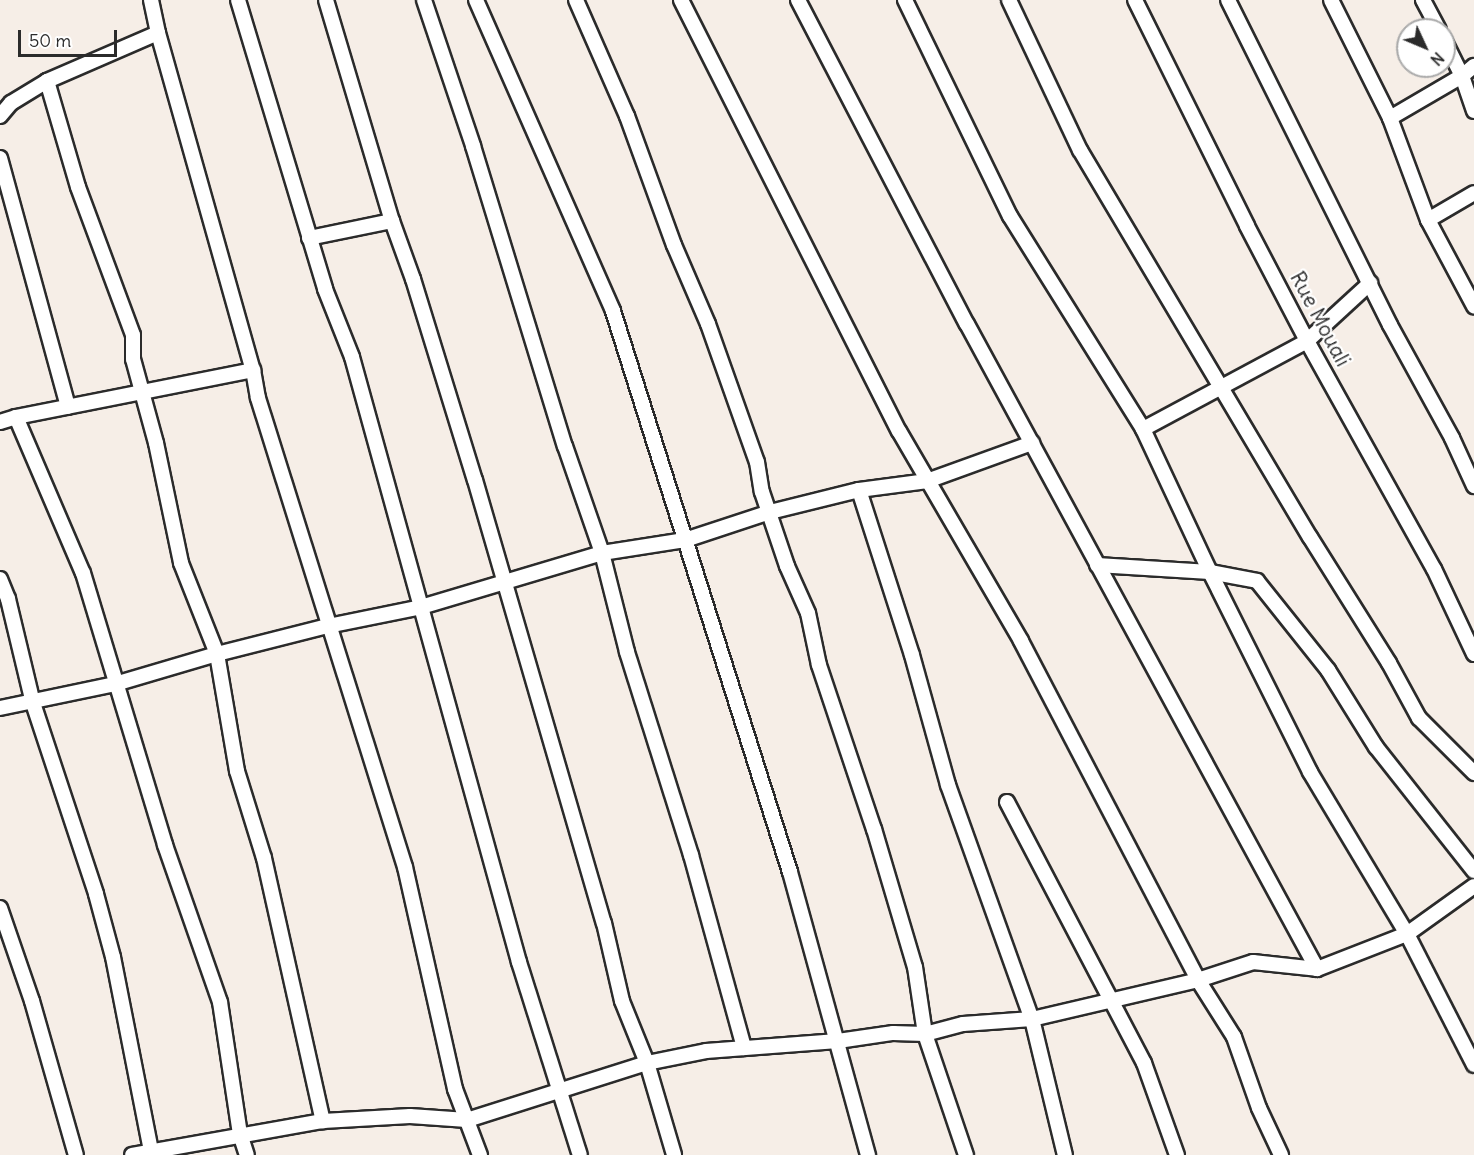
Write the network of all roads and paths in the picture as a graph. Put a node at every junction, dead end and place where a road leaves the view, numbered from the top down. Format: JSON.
{"nodes":[{"id":1,"x":152,"y":0,"type":"edge"},
{"id":2,"x":238,"y":0,"type":"edge"},
{"id":3,"x":326,"y":0,"type":"edge"},
{"id":4,"x":424,"y":0,"type":"edge"},
{"id":5,"x":476,"y":0,"type":"edge"},
{"id":6,"x":576,"y":0,"type":"edge"},
{"id":7,"x":681,"y":0,"type":"edge"},
{"id":8,"x":798,"y":0,"type":"edge"},
{"id":9,"x":905,"y":0,"type":"edge"},
{"id":10,"x":1009,"y":0,"type":"edge"},
{"id":11,"x":1135,"y":0,"type":"edge"},
{"id":12,"x":1228,"y":0,"type":"edge"},
{"id":13,"x":1424,"y":0,"type":"edge"},
{"id":14,"x":1336,"y":2,"type":"edge"},
{"id":15,"x":1433,"y":18,"type":"edge"},
{"id":16,"x":158,"y":33,"type":"junction"},
{"id":17,"x":1456,"y":64,"type":"edge"},
{"id":18,"x":1474,"y":66,"type":"edge"},
{"id":19,"x":1462,"y":76,"type":"junction"},
{"id":20,"x":47,"y":81,"type":"junction"},
{"id":21,"x":1474,"y":111,"type":"edge"},
{"id":22,"x":0,"y":116,"type":"edge"},
{"id":23,"x":1390,"y":118,"type":"junction"},
{"id":24,"x":0,"y":158,"type":"edge"},
{"id":25,"x":1474,"y":193,"type":"edge"},
{"id":26,"x":1428,"y":220,"type":"junction"},
{"id":27,"x":392,"y":221,"type":"junction"},
{"id":28,"x":309,"y":238,"type":"junction"},
{"id":29,"x":1370,"y":283,"type":"junction"},
{"id":30,"x":1474,"y":306,"type":"edge"},
{"id":31,"x":1307,"y":340,"type":"junction"},
{"id":32,"x":253,"y":370,"type":"junction"},
{"id":33,"x":1222,"y":386,"type":"junction"},
{"id":34,"x":141,"y":393,"type":"junction"},
{"id":35,"x":68,"y":407,"type":"junction"},
{"id":36,"x":16,"y":417,"type":"junction"},
{"id":37,"x":0,"y":422,"type":"edge"},
{"id":38,"x":1143,"y":429,"type":"junction"},
{"id":39,"x":1032,"y":443,"type":"junction"},
{"id":40,"x":927,"y":481,"type":"junction"},
{"id":41,"x":1474,"y":486,"type":"edge"},
{"id":42,"x":859,"y":490,"type":"junction"},
{"id":43,"x":771,"y":512,"type":"junction"},
{"id":44,"x":685,"y":540,"type":"junction"},
{"id":45,"x":602,"y":553,"type":"junction"},
{"id":46,"x":1097,"y":565,"type":"junction"},
{"id":47,"x":1210,"y":572,"type":"junction"},
{"id":48,"x":0,"y":579,"type":"edge"},
{"id":49,"x":505,"y":581,"type":"junction"},
{"id":50,"x":421,"y":607,"type":"junction"},
{"id":51,"x":328,"y":626,"type":"junction"},
{"id":52,"x":217,"y":654,"type":"junction"},
{"id":53,"x":1474,"y":654,"type":"edge"},
{"id":54,"x":115,"y":684,"type":"junction"},
{"id":55,"x":33,"y":703,"type":"junction"},
{"id":56,"x":0,"y":708,"type":"edge"},
{"id":57,"x":1474,"y":773,"type":"edge"},
{"id":58,"x":1007,"y":802,"type":"dead end"},
{"id":59,"x":1474,"y":871,"type":"edge"},
{"id":60,"x":1474,"y":886,"type":"edge"},
{"id":61,"x":0,"y":908,"type":"edge"},
{"id":62,"x":1407,"y":934,"type":"junction"},
{"id":63,"x":1317,"y":969,"type":"junction"},
{"id":64,"x":1198,"y":980,"type":"junction"},
{"id":65,"x":1111,"y":1001,"type":"junction"},
{"id":66,"x":1032,"y":1019,"type":"junction"},
{"id":67,"x":925,"y":1034,"type":"junction"},
{"id":68,"x":838,"y":1041,"type":"junction"},
{"id":69,"x":744,"y":1048,"type":"junction"},
{"id":70,"x":647,"y":1063,"type":"junction"},
{"id":71,"x":1474,"y":1065,"type":"edge"},
{"id":72,"x":562,"y":1091,"type":"junction"},
{"id":73,"x":467,"y":1119,"type":"junction"},
{"id":74,"x":323,"y":1121,"type":"junction"},
{"id":75,"x":240,"y":1134,"type":"junction"},
{"id":76,"x":157,"y":1153,"type":"edge"},
{"id":77,"x":76,"y":1155,"type":"edge"},
{"id":78,"x":132,"y":1155,"type":"edge"},
{"id":79,"x":247,"y":1155,"type":"edge"},
{"id":80,"x":480,"y":1155,"type":"edge"},
{"id":81,"x":580,"y":1155,"type":"edge"},
{"id":82,"x":674,"y":1155,"type":"edge"},
{"id":83,"x":868,"y":1155,"type":"edge"},
{"id":84,"x":966,"y":1155,"type":"edge"},
{"id":85,"x":1065,"y":1155,"type":"edge"},
{"id":86,"x":1177,"y":1155,"type":"edge"},
{"id":87,"x":1281,"y":1155,"type":"edge"}],
"edges":[{"from":1,"to":16,"type":"street"},
{"from":2,"to":28,"type":"street"},
{"from":3,"to":27,"type":"street"},
{"from":4,"to":45,"type":"street"},
{"from":5,"to":44,"type":"street"},
{"from":6,"to":43,"type":"street"},
{"from":7,"to":40,"type":"street"},
{"from":8,"to":39,"type":"street"},
{"from":9,"to":38,"type":"street"},
{"from":10,"to":33,"type":"street"},
{"from":11,"to":31,"type":"street","name":"Rue Mouali"},
{"from":12,"to":29,"type":"street"},
{"from":13,"to":15,"type":"street"},
{"from":14,"to":23,"type":"street"},
{"from":16,"to":20,"type":"street"},
{"from":16,"to":32,"type":"street"},
{"from":17,"to":19,"type":"street"},
{"from":18,"to":19,"type":"street"},
{"from":19,"to":21,"type":"street"},
{"from":19,"to":23,"type":"street"},
{"from":20,"to":22,"type":"street"},
{"from":20,"to":34,"type":"street"},
{"from":23,"to":26,"type":"street"},
{"from":24,"to":35,"type":"street"},
{"from":25,"to":26,"type":"street"},
{"from":26,"to":30,"type":"street"},
{"from":27,"to":28,"type":"street"},
{"from":27,"to":49,"type":"street"},
{"from":28,"to":50,"type":"street"},
{"from":29,"to":31,"type":"street"},
{"from":29,"to":41,"type":"street"},
{"from":31,"to":33,"type":"street"},
{"from":31,"to":53,"type":"street","name":"Rue Mouali"},
{"from":32,"to":34,"type":"street"},
{"from":32,"to":51,"type":"street"},
{"from":33,"to":38,"type":"street"},
{"from":33,"to":57,"type":"street"},
{"from":34,"to":35,"type":"street"},
{"from":34,"to":52,"type":"street"},
{"from":35,"to":36,"type":"street"},
{"from":36,"to":37,"type":"street"},
{"from":36,"to":54,"type":"street"},
{"from":38,"to":47,"type":"street"},
{"from":39,"to":40,"type":"street"},
{"from":39,"to":46,"type":"street"},
{"from":40,"to":42,"type":"street"},
{"from":40,"to":64,"type":"street"},
{"from":42,"to":43,"type":"street"},
{"from":42,"to":66,"type":"street"},
{"from":43,"to":44,"type":"street"},
{"from":43,"to":67,"type":"street"},
{"from":44,"to":45,"type":"street"},
{"from":44,"to":68,"type":"street"},
{"from":45,"to":49,"type":"street"},
{"from":45,"to":69,"type":"street"},
{"from":46,"to":47,"type":"street"},
{"from":46,"to":63,"type":"street"},
{"from":47,"to":59,"type":"street"},
{"from":47,"to":62,"type":"street"},
{"from":48,"to":55,"type":"street"},
{"from":49,"to":50,"type":"street"},
{"from":49,"to":70,"type":"street"},
{"from":50,"to":51,"type":"street"},
{"from":50,"to":72,"type":"street"},
{"from":51,"to":52,"type":"street"},
{"from":51,"to":73,"type":"street"},
{"from":52,"to":54,"type":"street"},
{"from":52,"to":74,"type":"street"},
{"from":54,"to":55,"type":"street"},
{"from":54,"to":75,"type":"street"},
{"from":55,"to":56,"type":"street"},
{"from":55,"to":76,"type":"street"},
{"from":58,"to":65,"type":"street"},
{"from":60,"to":62,"type":"street"},
{"from":61,"to":77,"type":"street"},
{"from":62,"to":63,"type":"street"},
{"from":62,"to":71,"type":"street"},
{"from":63,"to":64,"type":"street"},
{"from":64,"to":65,"type":"street"},
{"from":64,"to":87,"type":"street"},
{"from":65,"to":66,"type":"street"},
{"from":65,"to":86,"type":"street"},
{"from":66,"to":67,"type":"street"},
{"from":66,"to":85,"type":"street"},
{"from":67,"to":68,"type":"street"},
{"from":67,"to":84,"type":"street"},
{"from":68,"to":69,"type":"street"},
{"from":68,"to":83,"type":"street"},
{"from":69,"to":70,"type":"street"},
{"from":70,"to":72,"type":"street"},
{"from":70,"to":82,"type":"street"},
{"from":72,"to":73,"type":"street"},
{"from":72,"to":81,"type":"street"},
{"from":73,"to":74,"type":"street"},
{"from":73,"to":80,"type":"street"},
{"from":74,"to":75,"type":"street"},
{"from":75,"to":76,"type":"street"},
{"from":75,"to":79,"type":"street"},
{"from":76,"to":78,"type":"street"}]}
